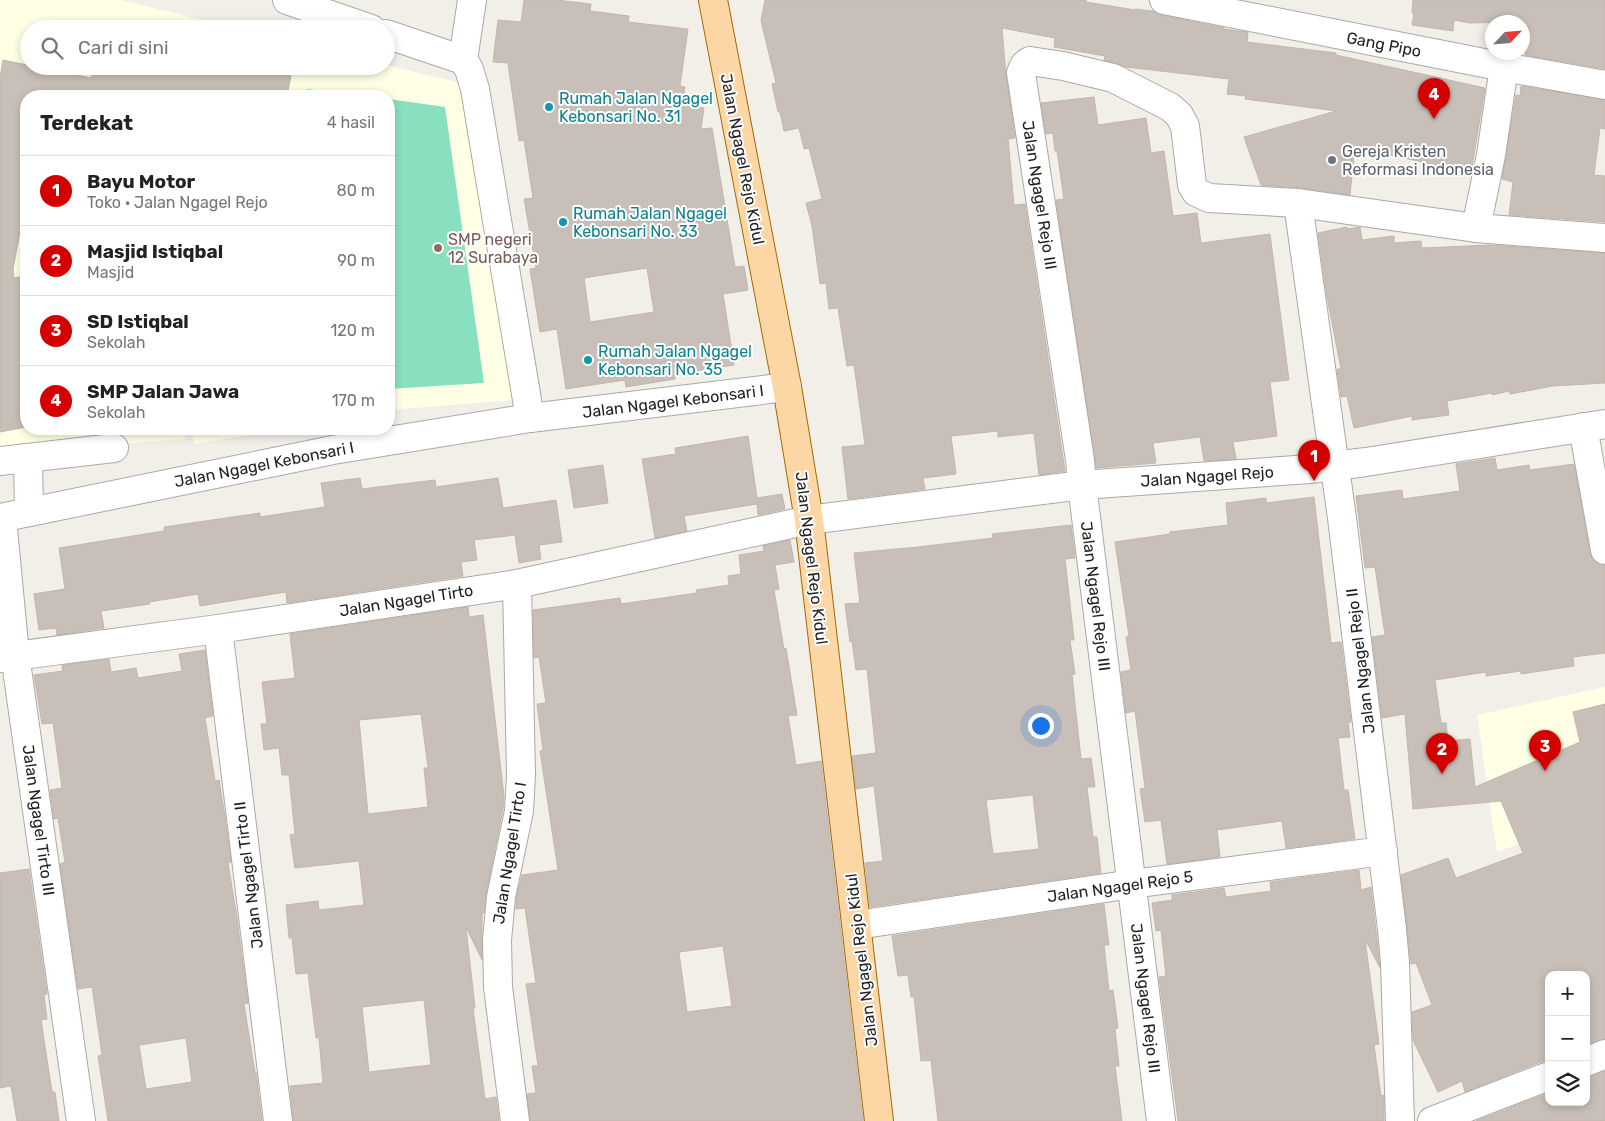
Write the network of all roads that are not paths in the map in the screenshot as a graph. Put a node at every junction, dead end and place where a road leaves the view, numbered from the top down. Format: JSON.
{"nodes":[{"id":1,"x":287,"y":0,"type":"edge"},
{"id":2,"x":472,"y":0,"type":"edge"},
{"id":3,"x":713,"y":0,"type":"edge"},
{"id":4,"x":1164,"y":0,"type":"edge"},
{"id":5,"x":345,"y":20,"type":"edge"},
{"id":6,"x":395,"y":37,"type":"edge"},
{"id":7,"x":463,"y":60,"type":"junction"},
{"id":8,"x":1504,"y":67,"type":"junction"},
{"id":9,"x":1605,"y":86,"type":"edge"},
{"id":10,"x":1298,"y":203,"type":"junction"},
{"id":11,"x":1476,"y":228,"type":"junction"},
{"id":12,"x":1605,"y":238,"type":"edge"},
{"id":13,"x":787,"y":388,"type":"junction"},
{"id":14,"x":530,"y":418,"type":"junction"},
{"id":15,"x":1594,"y":425,"type":"edge"},
{"id":16,"x":395,"y":432,"type":"edge"},
{"id":17,"x":370,"y":435,"type":"edge"},
{"id":18,"x":332,"y":439,"type":"edge"},
{"id":19,"x":114,"y":448,"type":"dead end"},
{"id":20,"x":28,"y":458,"type":"junction"},
{"id":21,"x":0,"y":461,"type":"edge"},
{"id":22,"x":1335,"y":465,"type":"junction"},
{"id":23,"x":1082,"y":485,"type":"junction"},
{"id":24,"x":29,"y":512,"type":"junction"},
{"id":25,"x":1,"y":518,"type":"edge"},
{"id":26,"x":808,"y":520,"type":"junction"},
{"id":27,"x":1605,"y":550,"type":"edge"},
{"id":28,"x":517,"y":584,"type":"junction"},
{"id":29,"x":218,"y":629,"type":"junction"},
{"id":30,"x":8,"y":656,"type":"edge"},
{"id":31,"x":1383,"y":851,"type":"junction"},
{"id":32,"x":1132,"y":884,"type":"junction"},
{"id":33,"x":857,"y":924,"type":"junction"},
{"id":34,"x":1605,"y":1054,"type":"edge"},
{"id":35,"x":1588,"y":1061,"type":"edge"},
{"id":36,"x":1545,"y":1078,"type":"edge"},
{"id":37,"x":81,"y":1121,"type":"edge"},
{"id":38,"x":278,"y":1121,"type":"edge"},
{"id":39,"x":515,"y":1121,"type":"edge"},
{"id":40,"x":879,"y":1121,"type":"edge"},
{"id":41,"x":1161,"y":1121,"type":"edge"},
{"id":42,"x":1400,"y":1121,"type":"edge"},
{"id":43,"x":1432,"y":1121,"type":"edge"}],
"edges":[{"from":1,"to":5,"type":"street"},
{"from":2,"to":7,"type":"street"},
{"from":3,"to":13,"type":"main road","name":"Jalan Ngagel Rejo Kidul"},
{"from":4,"to":8,"type":"street","name":"Gang Pipo"},
{"from":6,"to":7,"type":"street"},
{"from":7,"to":14,"type":"street"},
{"from":8,"to":9,"type":"street","name":"Gang Pipo"},
{"from":8,"to":11,"type":"street"},
{"from":10,"to":11,"type":"street"},
{"from":10,"to":22,"type":"street","name":"Jalan Ngagel Rejo II"},
{"from":10,"to":23,"type":"street","name":"Jalan Ngagel Rejo III"},
{"from":11,"to":12,"type":"street"},
{"from":13,"to":14,"type":"street","name":"Jalan Ngagel Kebonsari I"},
{"from":13,"to":26,"type":"main road","name":"Jalan Ngagel Rejo Kidul"},
{"from":14,"to":16,"type":"street","name":"Jalan Ngagel Kebonsari I"},
{"from":15,"to":22,"type":"street","name":"Jalan Ngagel Rejo"},
{"from":15,"to":27,"type":"street"},
{"from":17,"to":18,"type":"street","name":"Jalan Ngagel Kebonsari I"},
{"from":18,"to":24,"type":"street","name":"Jalan Ngagel Kebonsari I"},
{"from":19,"to":20,"type":"street"},
{"from":20,"to":21,"type":"street"},
{"from":20,"to":24,"type":"street"},
{"from":22,"to":23,"type":"street","name":"Jalan Ngagel Rejo"},
{"from":22,"to":31,"type":"street","name":"Jalan Ngagel Rejo II"},
{"from":23,"to":26,"type":"street","name":"Jalan Ngagel Rejo"},
{"from":23,"to":32,"type":"street","name":"Jalan Ngagel Rejo III"},
{"from":24,"to":25,"type":"street","name":"Jalan Ngagel Kebonsari I"},
{"from":25,"to":30,"type":"street","name":"Jalan Ngagel Tirto III"},
{"from":26,"to":28,"type":"street","name":"Jalan Ngagel Tirto"},
{"from":26,"to":33,"type":"main road","name":"Jalan Ngagel Rejo Kidul"},
{"from":28,"to":29,"type":"street","name":"Jalan Ngagel Tirto"},
{"from":28,"to":39,"type":"street","name":"Jalan Ngagel Tirto I"},
{"from":29,"to":30,"type":"street","name":"Jalan Ngagel Tirto"},
{"from":29,"to":38,"type":"street","name":"Jalan Ngagel Tirto II"},
{"from":30,"to":37,"type":"street","name":"Jalan Ngagel Tirto III"},
{"from":31,"to":32,"type":"street","name":"Jalan Ngagel Rejo 5"},
{"from":31,"to":42,"type":"street","name":"Jalan Ngagel Rejo II"},
{"from":32,"to":33,"type":"street","name":"Jalan Ngagel Rejo 5"},
{"from":32,"to":41,"type":"street","name":"Jalan Ngagel Rejo III"},
{"from":33,"to":40,"type":"main road","name":"Jalan Ngagel Rejo Kidul"},
{"from":34,"to":35,"type":"street"},
{"from":36,"to":43,"type":"street"}]}
